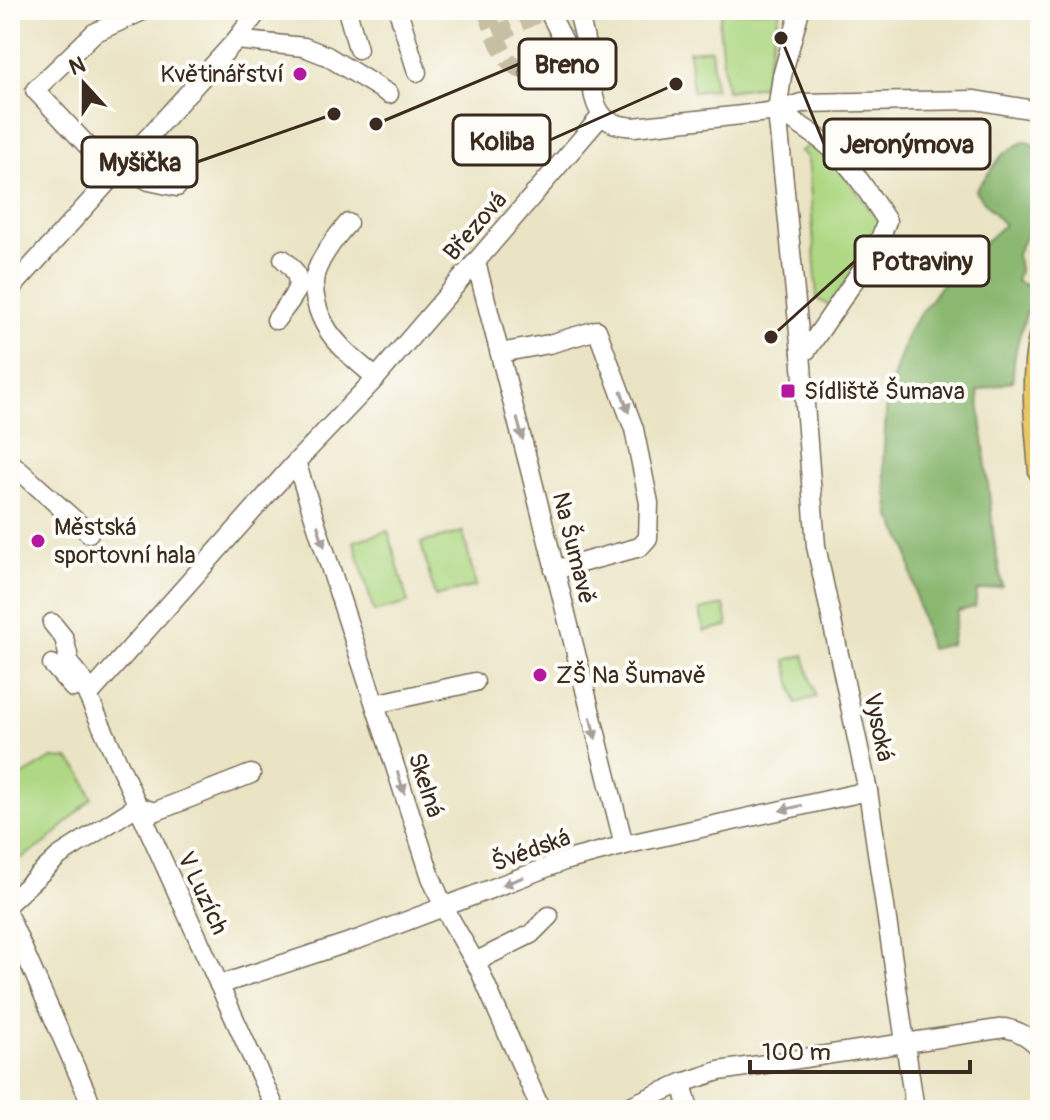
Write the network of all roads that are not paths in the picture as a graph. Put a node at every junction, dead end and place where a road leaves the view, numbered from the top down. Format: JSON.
{"nodes":[{"id":1,"x":145,"y":10,"type":"edge"},
{"id":2,"x":259,"y":10,"type":"edge"},
{"id":3,"x":347,"y":10,"type":"edge"},
{"id":4,"x":398,"y":10,"type":"edge"},
{"id":5,"x":548,"y":10,"type":"edge"},
{"id":6,"x":577,"y":10,"type":"edge"},
{"id":7,"x":800,"y":10,"type":"edge"},
{"id":8,"x":236,"y":40,"type":"junction"},
{"id":9,"x":358,"y":49,"type":"dead end"},
{"id":10,"x":417,"y":72,"type":"dead end"},
{"id":11,"x":529,"y":72,"type":"dead end"},
{"id":12,"x":389,"y":94,"type":"dead end"},
{"id":13,"x":777,"y":111,"type":"junction"},
{"id":14,"x":1040,"y":111,"type":"edge"},
{"id":15,"x":602,"y":115,"type":"junction"},
{"id":16,"x":124,"y":166,"type":"junction"},
{"id":17,"x":177,"y":187,"type":"dead end"},
{"id":18,"x":348,"y":223,"type":"dead end"},
{"id":19,"x":283,"y":259,"type":"dead end"},
{"id":20,"x":476,"y":262,"type":"junction"},
{"id":21,"x":10,"y":290,"type":"edge"},
{"id":22,"x":276,"y":320,"type":"dead end"},
{"id":23,"x":1040,"y":337,"type":"edge"},
{"id":24,"x":500,"y":353,"type":"junction"},
{"id":25,"x":801,"y":353,"type":"junction"},
{"id":26,"x":376,"y":378,"type":"junction"},
{"id":27,"x":10,"y":462,"type":"edge"},
{"id":28,"x":296,"y":462,"type":"junction"},
{"id":29,"x":1040,"y":472,"type":"edge"},
{"id":30,"x":89,"y":533,"type":"dead end"},
{"id":31,"x":554,"y":570,"type":"junction"},
{"id":32,"x":52,"y":623,"type":"dead end"},
{"id":33,"x":52,"y":664,"type":"dead end"},
{"id":34,"x":475,"y":682,"type":"dead end"},
{"id":35,"x":88,"y":696,"type":"junction"},
{"id":36,"x":375,"y":704,"type":"junction"},
{"id":37,"x":251,"y":774,"type":"dead end"},
{"id":38,"x":868,"y":791,"type":"junction"},
{"id":39,"x":137,"y":806,"type":"junction"},
{"id":40,"x":624,"y":845,"type":"junction"},
{"id":41,"x":10,"y":902,"type":"edge"},
{"id":42,"x":444,"y":908,"type":"junction"},
{"id":43,"x":549,"y":916,"type":"dead end"},
{"id":44,"x":10,"y":919,"type":"edge"},
{"id":45,"x":475,"y":962,"type":"junction"},
{"id":46,"x":219,"y":985,"type":"junction"},
{"id":47,"x":1034,"y":1042,"type":"edge"},
{"id":48,"x":905,"y":1044,"type":"junction"},
{"id":49,"x":682,"y":1083,"type":"junction"},
{"id":50,"x":94,"y":1110,"type":"edge"},
{"id":51,"x":276,"y":1110,"type":"edge"},
{"id":52,"x":541,"y":1110,"type":"edge"},
{"id":53,"x":621,"y":1110,"type":"edge"},
{"id":54,"x":689,"y":1110,"type":"edge"},
{"id":55,"x":915,"y":1110,"type":"edge"}],
"edges":[{"from":1,"to":16,"type":"street"},
{"from":2,"to":8,"type":"street"},
{"from":3,"to":9,"type":"street"},
{"from":4,"to":10,"type":"street"},
{"from":5,"to":11,"type":"street"},
{"from":6,"to":15,"type":"street"},
{"from":7,"to":13,"type":"street","name":"Vysoká"},
{"from":8,"to":12,"type":"street"},
{"from":8,"to":16,"type":"street"},
{"from":13,"to":14,"type":"street"},
{"from":13,"to":15,"type":"street"},
{"from":13,"to":25,"type":"street","name":"Vysoká"},
{"from":13,"to":25,"type":"street"},
{"from":15,"to":20,"type":"street","name":"Březová"},
{"from":16,"to":17,"type":"street"},
{"from":16,"to":21,"type":"street"},
{"from":18,"to":26,"type":"street"},
{"from":19,"to":22,"type":"street"},
{"from":20,"to":24,"type":"street","name":"Na Šumavě"},
{"from":20,"to":26,"type":"street","name":"Březová"},
{"from":23,"to":29,"type":"main road"},
{"from":24,"to":31,"type":"street","name":"Na Šumavě","one_way":true},
{"from":24,"to":31,"type":"street","one_way":true},
{"from":25,"to":38,"type":"street","name":"Vysoká"},
{"from":26,"to":28,"type":"street","name":"Březová"},
{"from":27,"to":30,"type":"street"},
{"from":28,"to":35,"type":"street","name":"Březová"},
{"from":28,"to":36,"type":"street","name":"Skelná","one_way":true},
{"from":31,"to":40,"type":"street","name":"Na Šumavě","one_way":true},
{"from":32,"to":35,"type":"street","name":"V Luzích"},
{"from":33,"to":35,"type":"street"},
{"from":34,"to":36,"type":"street"},
{"from":35,"to":39,"type":"street","name":"V Luzích"},
{"from":36,"to":42,"type":"street","name":"Skelná","one_way":true},
{"from":37,"to":39,"type":"street"},
{"from":38,"to":40,"type":"street","name":"Švédská","one_way":true},
{"from":38,"to":48,"type":"street","name":"Vysoká"},
{"from":39,"to":41,"type":"street"},
{"from":39,"to":46,"type":"street","name":"V Luzích"},
{"from":40,"to":42,"type":"street","name":"Švédská","one_way":true},
{"from":42,"to":45,"type":"street","name":"Skelná"},
{"from":42,"to":46,"type":"street","name":"Švédská"},
{"from":43,"to":45,"type":"street"},
{"from":44,"to":50,"type":"street"},
{"from":45,"to":52,"type":"street","name":"Skelná"},
{"from":46,"to":51,"type":"street","name":"V Luzích"},
{"from":47,"to":48,"type":"street"},
{"from":48,"to":49,"type":"street"},
{"from":48,"to":55,"type":"street","name":"Vysoká"},
{"from":49,"to":53,"type":"street"},
{"from":49,"to":54,"type":"street"}]}
